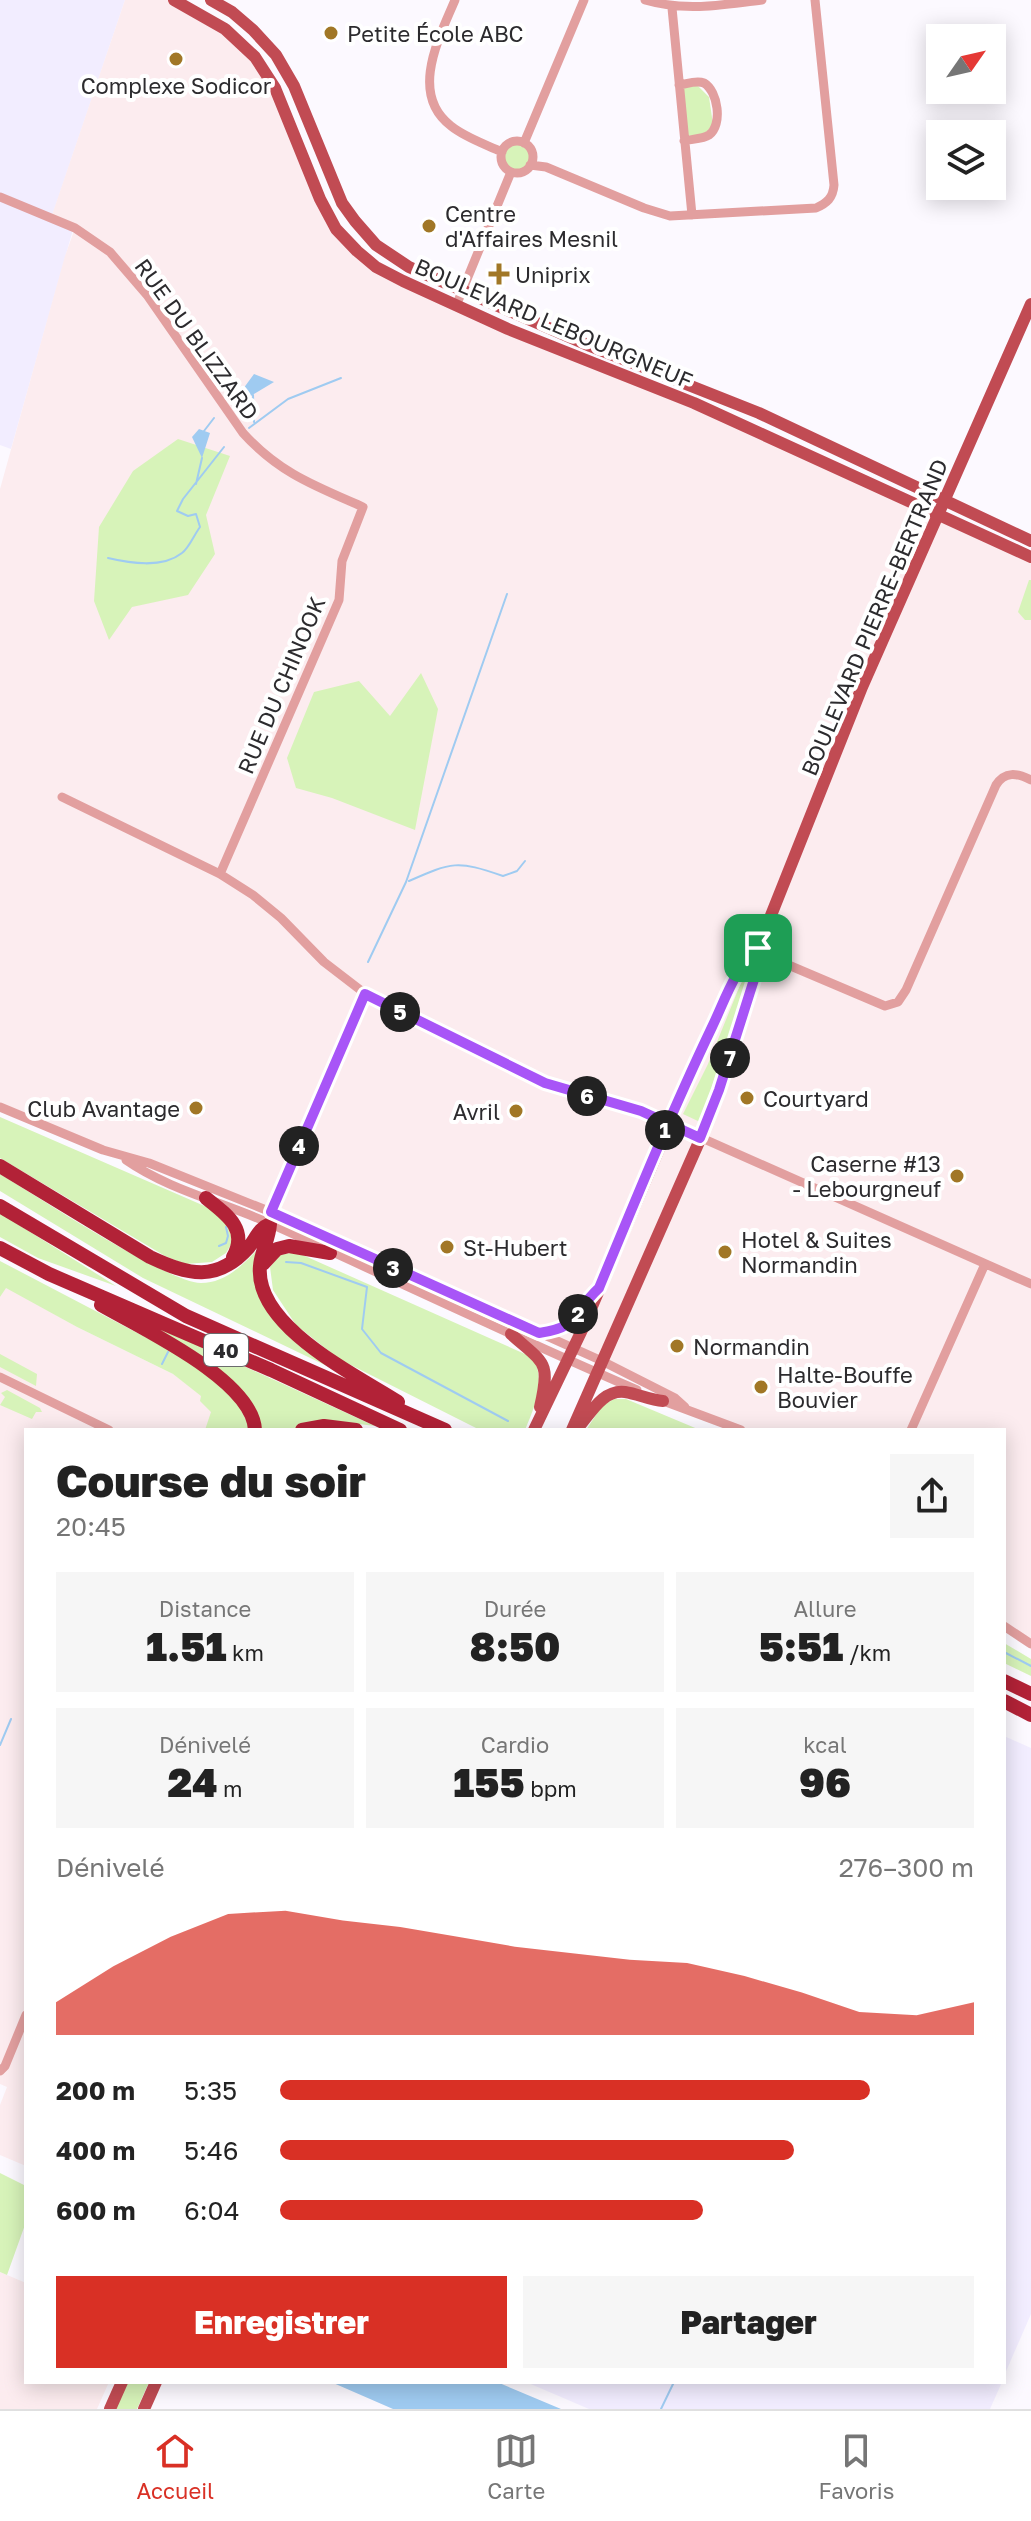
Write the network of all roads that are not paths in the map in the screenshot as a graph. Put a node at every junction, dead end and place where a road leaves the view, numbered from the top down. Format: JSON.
{"nodes":[{"id":1,"x":174,"y":0,"type":"edge"},
{"id":2,"x":211,"y":0,"type":"edge"},
{"id":3,"x":455,"y":0,"type":"edge"},
{"id":4,"x":584,"y":0,"type":"edge"},
{"id":5,"x":645,"y":0,"type":"edge"},
{"id":6,"x":762,"y":0,"type":"edge"},
{"id":7,"x":815,"y":0,"type":"edge"},
{"id":8,"x":672,"y":8,"type":"junction"},
{"id":9,"x":679,"y":85,"type":"junction"},
{"id":10,"x":684,"y":141,"type":"junction"},
{"id":11,"x":524,"y":143,"type":"junction"},
{"id":12,"x":502,"y":152,"type":"junction"},
{"id":13,"x":530,"y":165,"type":"junction"},
{"id":14,"x":511,"y":172,"type":"junction"},
{"id":15,"x":0,"y":197,"type":"edge"},
{"id":16,"x":692,"y":215,"type":"junction"},
{"id":17,"x":463,"y":289,"type":"junction"},
{"id":18,"x":1031,"y":304,"type":"edge"},
{"id":19,"x":456,"y":306,"type":"junction"},
{"id":20,"x":945,"y":499,"type":"junction"},
{"id":21,"x":363,"y":507,"type":"joint"},
{"id":22,"x":937,"y":514,"type":"junction"},
{"id":23,"x":1031,"y":541,"type":"edge"},
{"id":24,"x":1031,"y":557,"type":"edge"},
{"id":25,"x":1031,"y":780,"type":"edge"},
{"id":26,"x":62,"y":797,"type":"dead end"},
{"id":27,"x":220,"y":874,"type":"junction"},
{"id":28,"x":758,"y":948,"type":"junction"},
{"id":29,"x":365,"y":994,"type":"junction"},
{"id":30,"x":0,"y":1107,"type":"edge"},
{"id":31,"x":668,"y":1123,"type":"junction"},
{"id":32,"x":700,"y":1138,"type":"junction"},
{"id":33,"x":121,"y":1157,"type":"junction"},
{"id":34,"x":0,"y":1166,"type":"edge"},
{"id":35,"x":0,"y":1198,"type":"edge"},
{"id":36,"x":206,"y":1198,"type":"junction"},
{"id":37,"x":0,"y":1206,"type":"edge"},
{"id":38,"x":271,"y":1218,"type":"junction"},
{"id":39,"x":0,"y":1248,"type":"edge"},
{"id":40,"x":330,"y":1253,"type":"junction"},
{"id":41,"x":228,"y":1264,"type":"junction"},
{"id":42,"x":985,"y":1264,"type":"junction"},
{"id":43,"x":102,"y":1267,"type":"junction"},
{"id":44,"x":260,"y":1267,"type":"junction"},
{"id":45,"x":49,"y":1274,"type":"junction"},
{"id":46,"x":1031,"y":1284,"type":"edge"},
{"id":47,"x":599,"y":1288,"type":"junction"},
{"id":48,"x":539,"y":1333,"type":"junction"},
{"id":49,"x":511,"y":1334,"type":"junction"},
{"id":50,"x":571,"y":1354,"type":"junction"},
{"id":51,"x":600,"y":1367,"type":"junction"},
{"id":52,"x":0,"y":1377,"type":"edge"},
{"id":53,"x":663,"y":1401,"type":"junction"},
{"id":54,"x":685,"y":1407,"type":"junction"},
{"id":55,"x":535,"y":1427,"type":"edge"},
{"id":56,"x":105,"y":1428,"type":"edge"},
{"id":57,"x":255,"y":1428,"type":"edge"},
{"id":58,"x":313,"y":1428,"type":"edge"},
{"id":59,"x":340,"y":1428,"type":"edge"},
{"id":60,"x":396,"y":1428,"type":"edge"},
{"id":61,"x":442,"y":1428,"type":"edge"},
{"id":62,"x":575,"y":1428,"type":"edge"},
{"id":63,"x":576,"y":1428,"type":"edge"},
{"id":64,"x":736,"y":1428,"type":"edge"},
{"id":65,"x":912,"y":1428,"type":"edge"},
{"id":66,"x":1006,"y":1627,"type":"edge"},
{"id":67,"x":1031,"y":1644,"type":"edge"},
{"id":68,"x":1006,"y":1682,"type":"edge"},
{"id":69,"x":1031,"y":1694,"type":"edge"},
{"id":70,"x":1006,"y":1702,"type":"edge"},
{"id":71,"x":1006,"y":1711,"type":"edge"},
{"id":72,"x":1031,"y":1716,"type":"edge"},
{"id":73,"x":24,"y":2020,"type":"edge"},
{"id":74,"x":0,"y":2071,"type":"edge"},
{"id":75,"x":121,"y":2384,"type":"edge"},
{"id":76,"x":155,"y":2384,"type":"edge"},
{"id":77,"x":110,"y":2409,"type":"edge"},
{"id":78,"x":144,"y":2409,"type":"edge"}],
"edges":[{"from":1,"to":19,"type":"main road","name":"BOULEVARD LEBOURGNEUF"},
{"from":2,"to":17,"type":"main road","name":"BOULEVARD LEBOURGNEUF"},
{"from":3,"to":12,"type":"street"},
{"from":4,"to":11,"type":"street"},
{"from":5,"to":8,"type":"street"},
{"from":6,"to":8,"type":"street"},
{"from":7,"to":16,"type":"street"},
{"from":8,"to":9,"type":"street"},
{"from":9,"to":10,"type":"street"},
{"from":9,"to":10,"type":"street"},
{"from":10,"to":16,"type":"street"},
{"from":11,"to":12,"type":"street"},
{"from":11,"to":13,"type":"street"},
{"from":12,"to":14,"type":"street"},
{"from":13,"to":14,"type":"street"},
{"from":13,"to":16,"type":"street"},
{"from":14,"to":17,"type":"street"},
{"from":15,"to":21,"type":"street","name":"RUE DU BLIZZARD"},
{"from":17,"to":19,"type":"street"},
{"from":17,"to":20,"type":"main road","name":"BOULEVARD LEBOURGNEUF"},
{"from":18,"to":20,"type":"main road","name":"BOULEVARD PIERRE-BERTRAND"},
{"from":19,"to":22,"type":"main road","name":"BOULEVARD LEBOURGNEUF"},
{"from":20,"to":22,"type":"main road","name":"BOULEVARD PIERRE-BERTRAND"},
{"from":20,"to":23,"type":"main road","name":"BOULEVARD LEBOURGNEUF"},
{"from":21,"to":27,"type":"street","name":"RUE DU CHINOOK"},
{"from":22,"to":24,"type":"main road","name":"BOULEVARD LEBOURGNEUF"},
{"from":22,"to":28,"type":"main road","name":"BOULEVARD PIERRE-BERTRAND"},
{"from":25,"to":28,"type":"street"},
{"from":26,"to":27,"type":"street"},
{"from":27,"to":29,"type":"street"},
{"from":28,"to":31,"type":"main road","name":"BOULEVARD PIERRE-BERTRAND"},
{"from":28,"to":32,"type":"main road","name":"BOULEVARD PIERRE-BERTRAND"},
{"from":29,"to":31,"type":"street"},
{"from":29,"to":38,"type":"street"},
{"from":30,"to":33,"type":"street"},
{"from":31,"to":32,"type":"street"},
{"from":31,"to":47,"type":"main road","name":"BOULEVARD PIERRE-BERTRAND"},
{"from":32,"to":42,"type":"street"},
{"from":32,"to":51,"type":"main road","name":"BOULEVARD PIERRE-BERTRAND"},
{"from":33,"to":36,"type":"street"},
{"from":33,"to":38,"type":"street"},
{"from":34,"to":41,"type":"highway"},
{"from":35,"to":43,"type":"highway"},
{"from":36,"to":38,"type":"street"},
{"from":36,"to":41,"type":"highway"},
{"from":37,"to":43,"type":"highway","number":"40"},
{"from":38,"to":40,"type":"street"},
{"from":38,"to":41,"type":"highway"},
{"from":38,"to":44,"type":"highway"},
{"from":38,"to":48,"type":"street"},
{"from":39,"to":45,"type":"highway","number":"40"},
{"from":40,"to":44,"type":"highway"},
{"from":40,"to":49,"type":"street"},
{"from":42,"to":46,"type":"street"},
{"from":42,"to":65,"type":"street"},
{"from":43,"to":61,"type":"highway","number":"40"},
{"from":44,"to":61,"type":"highway"},
{"from":45,"to":57,"type":"highway"},
{"from":45,"to":60,"type":"highway","number":"40"},
{"from":47,"to":48,"type":"main road"},
{"from":47,"to":50,"type":"main road","name":"BOULEVARD PIERRE-BERTRAND"},
{"from":48,"to":50,"type":"street"},
{"from":49,"to":50,"type":"street"},
{"from":49,"to":55,"type":"main road"},
{"from":50,"to":51,"type":"street"},
{"from":50,"to":55,"type":"main road","name":"BOULEVARD PIERRE-BERTRAND"},
{"from":51,"to":53,"type":"street"},
{"from":51,"to":54,"type":"street"},
{"from":51,"to":62,"type":"main road","name":"BOULEVARD PIERRE-BERTRAND"},
{"from":52,"to":56,"type":"street"},
{"from":53,"to":54,"type":"street"},
{"from":53,"to":63,"type":"main road"},
{"from":54,"to":64,"type":"street"},
{"from":58,"to":59,"type":"highway"},
{"from":66,"to":67,"type":"street"},
{"from":68,"to":69,"type":"highway"},
{"from":70,"to":72,"type":"highway"},
{"from":71,"to":72,"type":"highway"},
{"from":73,"to":74,"type":"street"},
{"from":75,"to":77,"type":"main road"},
{"from":76,"to":78,"type":"main road"}]}
